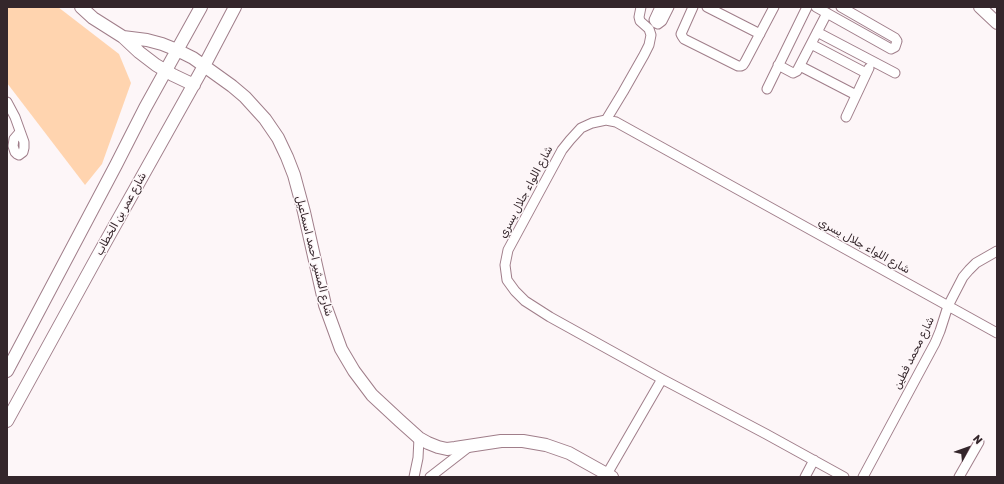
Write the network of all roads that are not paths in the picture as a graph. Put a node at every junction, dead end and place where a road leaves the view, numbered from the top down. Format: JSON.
{"nodes":[{"id":1,"x":81,"y":7,"type":"edge"},
{"id":2,"x":201,"y":7,"type":"edge"},
{"id":3,"x":235,"y":7,"type":"edge"},
{"id":4,"x":641,"y":7,"type":"edge"},
{"id":5,"x":660,"y":7,"type":"edge"},
{"id":6,"x":668,"y":7,"type":"edge"},
{"id":7,"x":694,"y":7,"type":"edge"},
{"id":8,"x":707,"y":7,"type":"edge"},
{"id":9,"x":763,"y":7,"type":"edge"},
{"id":10,"x":807,"y":7,"type":"edge"},
{"id":11,"x":816,"y":7,"type":"edge"},
{"id":12,"x":841,"y":7,"type":"edge"},
{"id":13,"x":979,"y":8,"type":"edge"},
{"id":14,"x":773,"y":9,"type":"edge"},
{"id":15,"x":827,"y":13,"type":"junction"},
{"id":16,"x":997,"y":23,"type":"edge"},
{"id":17,"x":817,"y":32,"type":"junction"},
{"id":18,"x":760,"y":34,"type":"junction"},
{"id":19,"x":123,"y":37,"type":"junction"},
{"id":20,"x":811,"y":44,"type":"junction"},
{"id":21,"x":177,"y":50,"type":"junction"},
{"id":22,"x":872,"y":61,"type":"junction"},
{"id":23,"x":778,"y":65,"type":"junction"},
{"id":24,"x":204,"y":66,"type":"junction"},
{"id":25,"x":800,"y":66,"type":"junction"},
{"id":26,"x":165,"y":70,"type":"junction"},
{"id":27,"x":866,"y":73,"type":"junction"},
{"id":28,"x":895,"y":73,"type":"dead end"},
{"id":29,"x":194,"y":84,"type":"junction"},
{"id":30,"x":767,"y":88,"type":"dead end"},
{"id":31,"x":856,"y":95,"type":"junction"},
{"id":32,"x":7,"y":102,"type":"edge"},
{"id":33,"x":846,"y":117,"type":"dead end"},
{"id":34,"x":606,"y":120,"type":"junction"},
{"id":35,"x":20,"y":132,"type":"dead end"},
{"id":36,"x":997,"y":251,"type":"edge"},
{"id":37,"x":948,"y":306,"type":"junction"},
{"id":38,"x":997,"y":333,"type":"edge"},
{"id":39,"x":7,"y":371,"type":"edge"},
{"id":40,"x":662,"y":379,"type":"junction"},
{"id":41,"x":7,"y":421,"type":"edge"},
{"id":42,"x":420,"y":438,"type":"junction"},
{"id":43,"x":979,"y":442,"type":"dead end"},
{"id":44,"x":471,"y":446,"type":"junction"},
{"id":45,"x":814,"y":460,"type":"junction"},
{"id":46,"x":610,"y":476,"type":"edge"},
{"id":47,"x":414,"y":477,"type":"edge"},
{"id":48,"x":430,"y":477,"type":"edge"},
{"id":49,"x":805,"y":477,"type":"edge"},
{"id":50,"x":844,"y":477,"type":"edge"},
{"id":51,"x":863,"y":477,"type":"edge"},
{"id":52,"x":959,"y":477,"type":"edge"}],
"edges":[{"from":1,"to":19,"type":"street"},
{"from":2,"to":21,"type":"street"},
{"from":3,"to":24,"type":"street","name":"شارع عمر بن الخطاب"},
{"from":4,"to":34,"type":"street"},
{"from":5,"to":6,"type":"street"},
{"from":7,"to":18,"type":"street"},
{"from":8,"to":18,"type":"street"},
{"from":9,"to":14,"type":"street"},
{"from":10,"to":23,"type":"street"},
{"from":11,"to":15,"type":"street"},
{"from":12,"to":15,"type":"street"},
{"from":13,"to":16,"type":"street"},
{"from":14,"to":18,"type":"street"},
{"from":15,"to":17,"type":"street"},
{"from":17,"to":20,"type":"street"},
{"from":17,"to":22,"type":"street"},
{"from":19,"to":21,"type":"street","name":"شارع المشير احمد اسماعيل"},
{"from":19,"to":26,"type":"street"},
{"from":20,"to":25,"type":"street"},
{"from":20,"to":27,"type":"street"},
{"from":21,"to":24,"type":"street","name":"شارع المشير احمد اسماعيل"},
{"from":21,"to":26,"type":"street"},
{"from":22,"to":27,"type":"street"},
{"from":22,"to":28,"type":"street"},
{"from":23,"to":25,"type":"street"},
{"from":23,"to":30,"type":"street"},
{"from":24,"to":29,"type":"street","name":"شارع عمر بن الخطاب"},
{"from":24,"to":42,"type":"street","name":"شارع المشير احمد اسماعيل"},
{"from":25,"to":31,"type":"street"},
{"from":26,"to":29,"type":"street"},
{"from":26,"to":39,"type":"street"},
{"from":27,"to":31,"type":"street"},
{"from":29,"to":41,"type":"street","name":"شارع عمر بن الخطاب"},
{"from":31,"to":33,"type":"street"},
{"from":32,"to":35,"type":"street"},
{"from":34,"to":37,"type":"street","name":"شارع اللواء جلال يسري"},
{"from":34,"to":40,"type":"street","name":"شارع اللواء جلال يسري"},
{"from":36,"to":37,"type":"street","name":"شارع محمد فطين"},
{"from":37,"to":38,"type":"street","name":"شارع اللواء جلال يسري"},
{"from":37,"to":51,"type":"street","name":"شارع محمد فطين"},
{"from":40,"to":45,"type":"street","name":"شارع اللواء جلال يسري"},
{"from":40,"to":46,"type":"street"},
{"from":42,"to":44,"type":"street","name":"شارع المشير احمد اسماعيل"},
{"from":42,"to":47,"type":"street"},
{"from":43,"to":52,"type":"street"},
{"from":44,"to":46,"type":"street","name":"شارع المشير احمد اسماعيل"},
{"from":44,"to":48,"type":"street"},
{"from":45,"to":49,"type":"street"},
{"from":45,"to":50,"type":"street","name":"شارع اللواء جلال يسري"}]}
